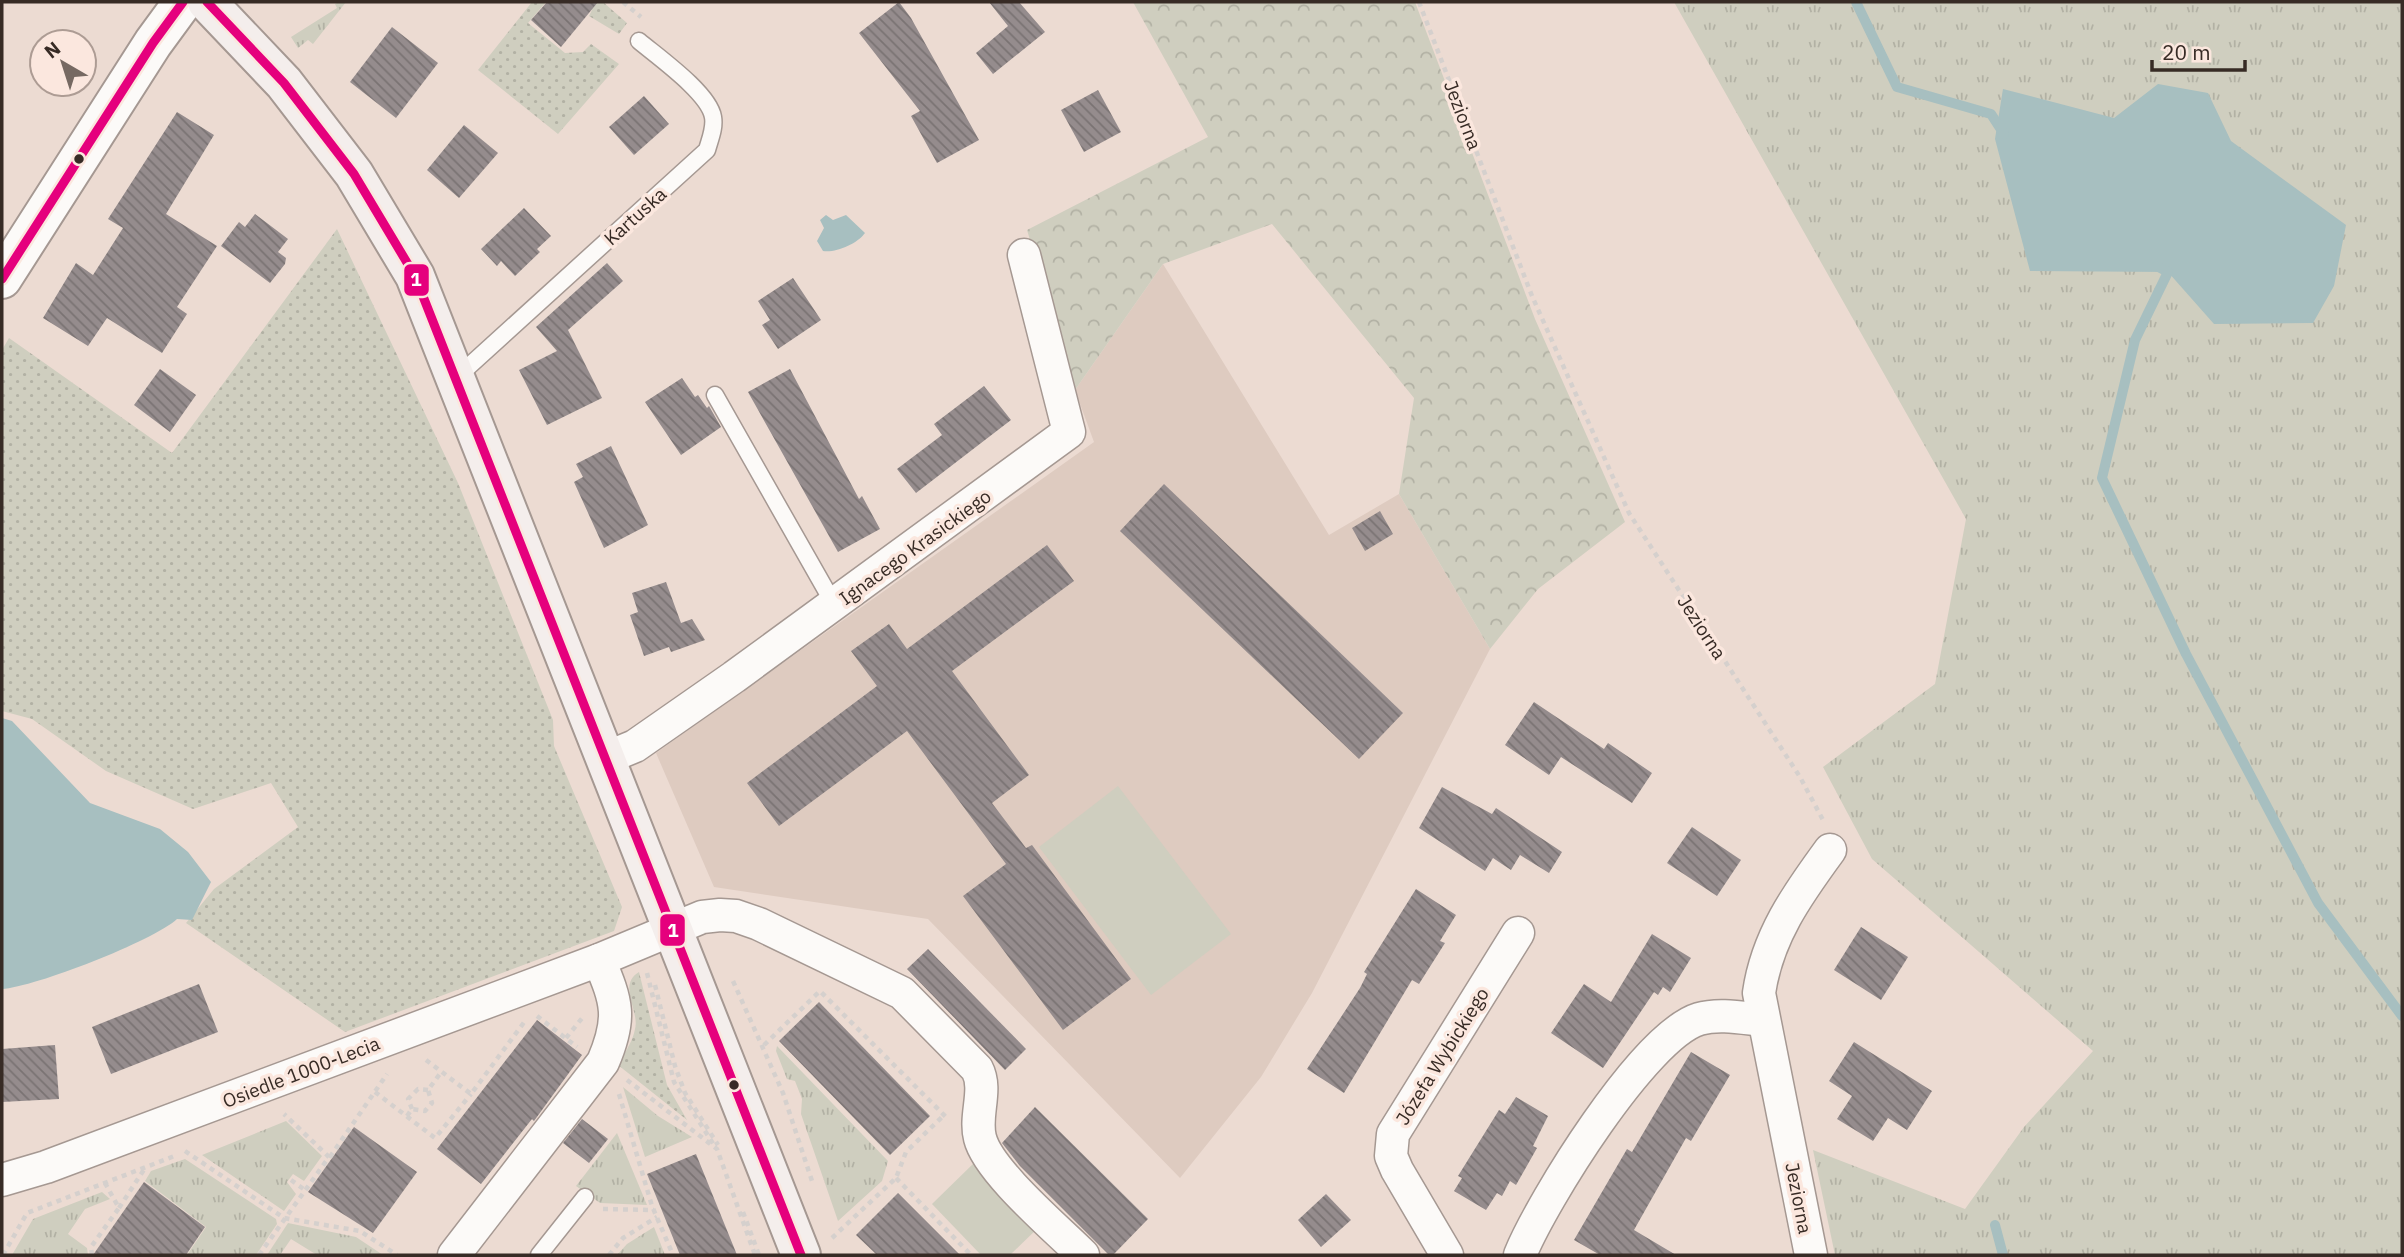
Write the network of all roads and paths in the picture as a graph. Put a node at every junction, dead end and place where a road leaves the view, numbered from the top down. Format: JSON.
{"nodes":[{"id":1,"x":183,"y":2,"type":"edge"},
{"id":2,"x":207,"y":2,"type":"edge"},
{"id":3,"x":1419,"y":2,"type":"edge"},
{"id":4,"x":639,"y":41,"type":"dead end"},
{"id":5,"x":1024,"y":255,"type":"dead end"},
{"id":6,"x":2,"y":279,"type":"edge"},
{"id":7,"x":457,"y":377,"type":"junction"},
{"id":8,"x":715,"y":395,"type":"dead end"},
{"id":9,"x":835,"y":606,"type":"junction"},
{"id":10,"x":606,"y":758,"type":"junction"},
{"id":11,"x":1830,"y":850,"type":"joint"},
{"id":12,"x":1518,"y":933,"type":"dead end"},
{"id":13,"x":657,"y":935,"type":"junction"},
{"id":14,"x":598,"y":960,"type":"junction"},
{"id":15,"x":731,"y":977,"type":"dead end"},
{"id":16,"x":547,"y":1010,"type":"dead end"},
{"id":17,"x":586,"y":1013,"type":"dead end"},
{"id":18,"x":536,"y":1014,"type":"junction"},
{"id":19,"x":527,"y":1018,"type":"junction"},
{"id":20,"x":1763,"y":1020,"type":"junction"},
{"id":21,"x":514,"y":1023,"type":"dead end"},
{"id":22,"x":566,"y":1038,"type":"junction"},
{"id":23,"x":764,"y":1045,"type":"junction"},
{"id":24,"x":439,"y":1054,"type":"dead end"},
{"id":25,"x":587,"y":1055,"type":"dead end"},
{"id":26,"x":426,"y":1060,"type":"junction"},
{"id":27,"x":413,"y":1065,"type":"dead end"},
{"id":28,"x":400,"y":1069,"type":"dead end"},
{"id":29,"x":442,"y":1071,"type":"junction"},
{"id":30,"x":387,"y":1074,"type":"junction"},
{"id":31,"x":622,"y":1076,"type":"dead end"},
{"id":32,"x":374,"y":1079,"type":"dead end"},
{"id":33,"x":615,"y":1080,"type":"dead end"},
{"id":34,"x":428,"y":1090,"type":"junction"},
{"id":35,"x":375,"y":1092,"type":"junction"},
{"id":36,"x":471,"y":1094,"type":"junction"},
{"id":37,"x":297,"y":1109,"type":"dead end"},
{"id":38,"x":412,"y":1109,"type":"junction"},
{"id":39,"x":407,"y":1116,"type":"junction"},
{"id":40,"x":943,"y":1116,"type":"junction"},
{"id":41,"x":978,"y":1134,"type":"junction"},
{"id":42,"x":330,"y":1157,"type":"junction"},
{"id":43,"x":147,"y":1166,"type":"junction"},
{"id":44,"x":895,"y":1178,"type":"junction"},
{"id":45,"x":2,"y":1180,"type":"edge"},
{"id":46,"x":291,"y":1180,"type":"dead end"},
{"id":47,"x":105,"y":1183,"type":"junction"},
{"id":48,"x":815,"y":1188,"type":"dead end"},
{"id":49,"x":305,"y":1190,"type":"junction"},
{"id":50,"x":584,"y":1197,"type":"joint"},
{"id":51,"x":119,"y":1208,"type":"junction"},
{"id":52,"x":654,"y":1210,"type":"junction"},
{"id":53,"x":657,"y":1217,"type":"junction"},
{"id":54,"x":285,"y":1218,"type":"junction"},
{"id":55,"x":828,"y":1226,"type":"dead end"},
{"id":56,"x":823,"y":1247,"type":"edge"},
{"id":57,"x":3,"y":1255,"type":"edge"},
{"id":58,"x":92,"y":1255,"type":"edge"},
{"id":59,"x":259,"y":1255,"type":"edge"},
{"id":60,"x":397,"y":1255,"type":"edge"},
{"id":61,"x":454,"y":1255,"type":"edge"},
{"id":62,"x":539,"y":1255,"type":"edge"},
{"id":63,"x":609,"y":1255,"type":"edge"},
{"id":64,"x":673,"y":1255,"type":"edge"},
{"id":65,"x":757,"y":1255,"type":"edge"},
{"id":66,"x":971,"y":1255,"type":"edge"},
{"id":67,"x":1083,"y":1255,"type":"edge"},
{"id":68,"x":1447,"y":1255,"type":"edge"},
{"id":69,"x":1520,"y":1255,"type":"edge"},
{"id":70,"x":1811,"y":1255,"type":"edge"}],
"edges":[{"from":1,"to":6,"type":"street"},
{"from":2,"to":7,"type":"main road"},
{"from":3,"to":11,"type":"path","name":"Jeziorna"},
{"from":4,"to":7,"type":"lane","name":"Kartuska"},
{"from":5,"to":9,"type":"street","name":"Ignacego Krasickiego"},
{"from":7,"to":10,"type":"main road"},
{"from":8,"to":9,"type":"lane"},
{"from":9,"to":10,"type":"street","name":"Ignacego Krasickiego"},
{"from":10,"to":13,"type":"main road"},
{"from":11,"to":20,"type":"street","name":"Jeziorna"},
{"from":12,"to":68,"type":"street","name":"Józefa Wybickiego"},
{"from":13,"to":14,"type":"street","name":"Osiedle 1000-Lecia"},
{"from":13,"to":41,"type":"street"},
{"from":13,"to":56,"type":"main road"},
{"from":13,"to":65,"type":"path"},
{"from":14,"to":45,"type":"street","name":"Osiedle 1000-Lecia"},
{"from":14,"to":61,"type":"street"},
{"from":15,"to":23,"type":"path"},
{"from":16,"to":18,"type":"path"},
{"from":17,"to":22,"type":"path"},
{"from":18,"to":19,"type":"path"},
{"from":18,"to":22,"type":"path"},
{"from":19,"to":21,"type":"path"},
{"from":19,"to":36,"type":"path"},
{"from":20,"to":69,"type":"street"},
{"from":20,"to":70,"type":"street","name":"Jeziorna"},
{"from":22,"to":25,"type":"path"},
{"from":23,"to":40,"type":"path"},
{"from":23,"to":48,"type":"path"},
{"from":24,"to":26,"type":"path"},
{"from":26,"to":27,"type":"path"},
{"from":26,"to":29,"type":"path"},
{"from":28,"to":30,"type":"path"},
{"from":29,"to":34,"type":"path"},
{"from":29,"to":36,"type":"path"},
{"from":30,"to":32,"type":"path"},
{"from":30,"to":35,"type":"path"},
{"from":31,"to":65,"type":"path"},
{"from":33,"to":52,"type":"path"},
{"from":34,"to":38,"type":"path"},
{"from":34,"to":38,"type":"path"},
{"from":35,"to":39,"type":"path"},
{"from":35,"to":42,"type":"path"},
{"from":36,"to":39,"type":"path"},
{"from":37,"to":42,"type":"path"},
{"from":38,"to":39,"type":"path"},
{"from":40,"to":41,"type":"path"},
{"from":40,"to":44,"type":"path"},
{"from":41,"to":67,"type":"street"},
{"from":42,"to":49,"type":"path"},
{"from":43,"to":47,"type":"path"},
{"from":43,"to":51,"type":"path"},
{"from":43,"to":54,"type":"path"},
{"from":44,"to":56,"type":"path"},
{"from":44,"to":66,"type":"path"},
{"from":46,"to":49,"type":"path"},
{"from":47,"to":51,"type":"path"},
{"from":47,"to":57,"type":"path"},
{"from":49,"to":54,"type":"path"},
{"from":50,"to":52,"type":"path"},
{"from":50,"to":62,"type":"lane"},
{"from":51,"to":58,"type":"path"},
{"from":52,"to":53,"type":"path"},
{"from":53,"to":63,"type":"path"},
{"from":53,"to":64,"type":"path"},
{"from":54,"to":59,"type":"path"},
{"from":54,"to":60,"type":"path"},
{"from":55,"to":56,"type":"path"}]}
